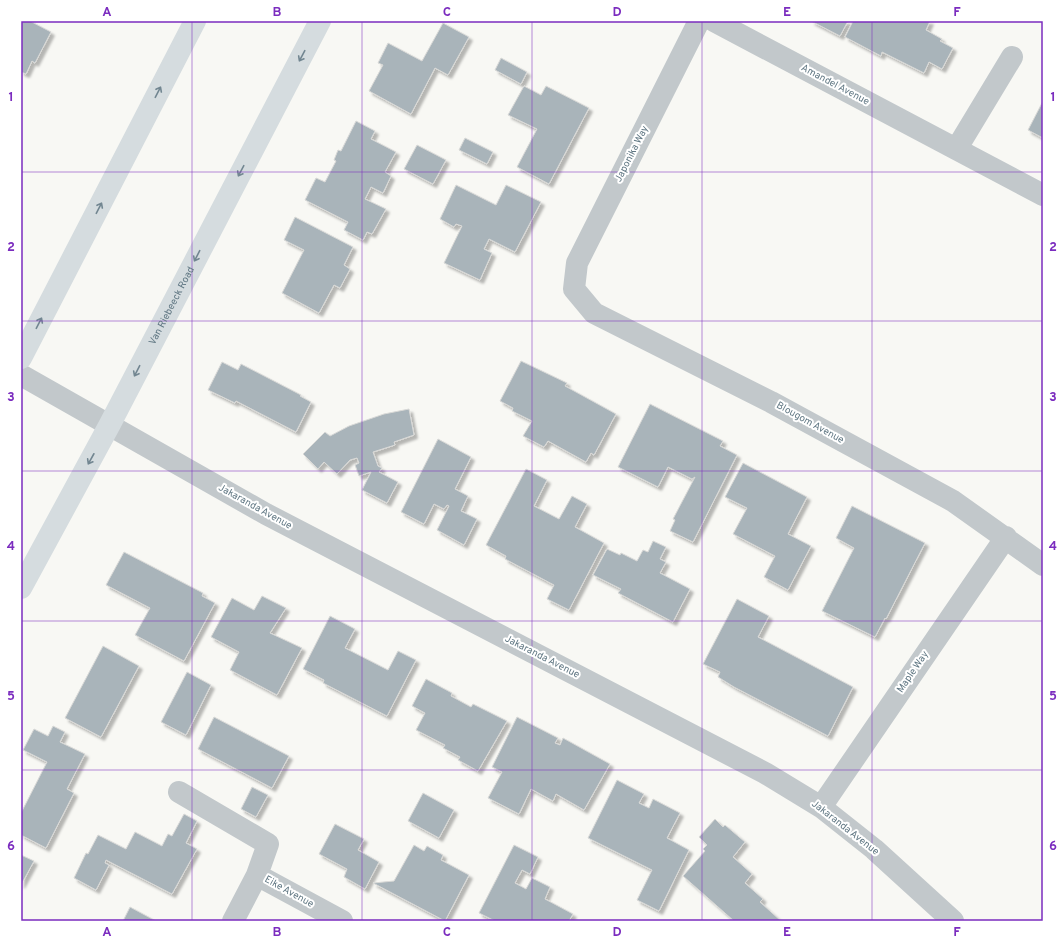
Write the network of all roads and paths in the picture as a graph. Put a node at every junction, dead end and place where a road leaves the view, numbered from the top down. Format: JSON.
{"nodes":[{"id":1,"x":196,"y":21,"type":"edge"},
{"id":2,"x":320,"y":21,"type":"edge"},
{"id":3,"x":699,"y":21,"type":"edge"},
{"id":4,"x":714,"y":21,"type":"edge"},
{"id":5,"x":1012,"y":57,"type":"dead end"},
{"id":6,"x":957,"y":148,"type":"junction"},
{"id":7,"x":1043,"y":195,"type":"edge"},
{"id":8,"x":574,"y":289,"type":"joint"},
{"id":9,"x":21,"y":358,"type":"edge"},
{"id":10,"x":21,"y":375,"type":"edge"},
{"id":11,"x":110,"y":424,"type":"junction"},
{"id":12,"x":1006,"y":537,"type":"junction"},
{"id":13,"x":1043,"y":565,"type":"edge"},
{"id":14,"x":21,"y":588,"type":"edge"},
{"id":15,"x":179,"y":792,"type":"dead end"},
{"id":16,"x":821,"y":807,"type":"junction"},
{"id":17,"x":257,"y":875,"type":"junction"},
{"id":18,"x":233,"y":921,"type":"edge"},
{"id":19,"x":342,"y":921,"type":"edge"},
{"id":20,"x":953,"y":921,"type":"edge"}],
"edges":[{"from":9,"to":1,"type":"main road","one_way":true},
{"from":2,"to":11,"type":"main road","name":"Van Riebeeck Road","one_way":true},
{"from":3,"to":8,"type":"street","name":"Japonika Way"},
{"from":4,"to":6,"type":"street","name":"Amandel Avenue"},
{"from":5,"to":6,"type":"street"},
{"from":6,"to":7,"type":"street","name":"Amandel Avenue"},
{"from":8,"to":12,"type":"street","name":"Blougom Avenue"},
{"from":10,"to":11,"type":"street","name":"Jakaranda Avenue"},
{"from":11,"to":14,"type":"main road","name":"Van Riebeeck Road","one_way":true},
{"from":11,"to":16,"type":"street","name":"Jakaranda Avenue"},
{"from":12,"to":13,"type":"street","name":"Blougom Avenue"},
{"from":12,"to":16,"type":"street","name":"Maple Way"},
{"from":15,"to":17,"type":"street"},
{"from":16,"to":20,"type":"street","name":"Jakaranda Avenue"},
{"from":17,"to":18,"type":"street"},
{"from":17,"to":19,"type":"street","name":"Eike Avenue"}]}
